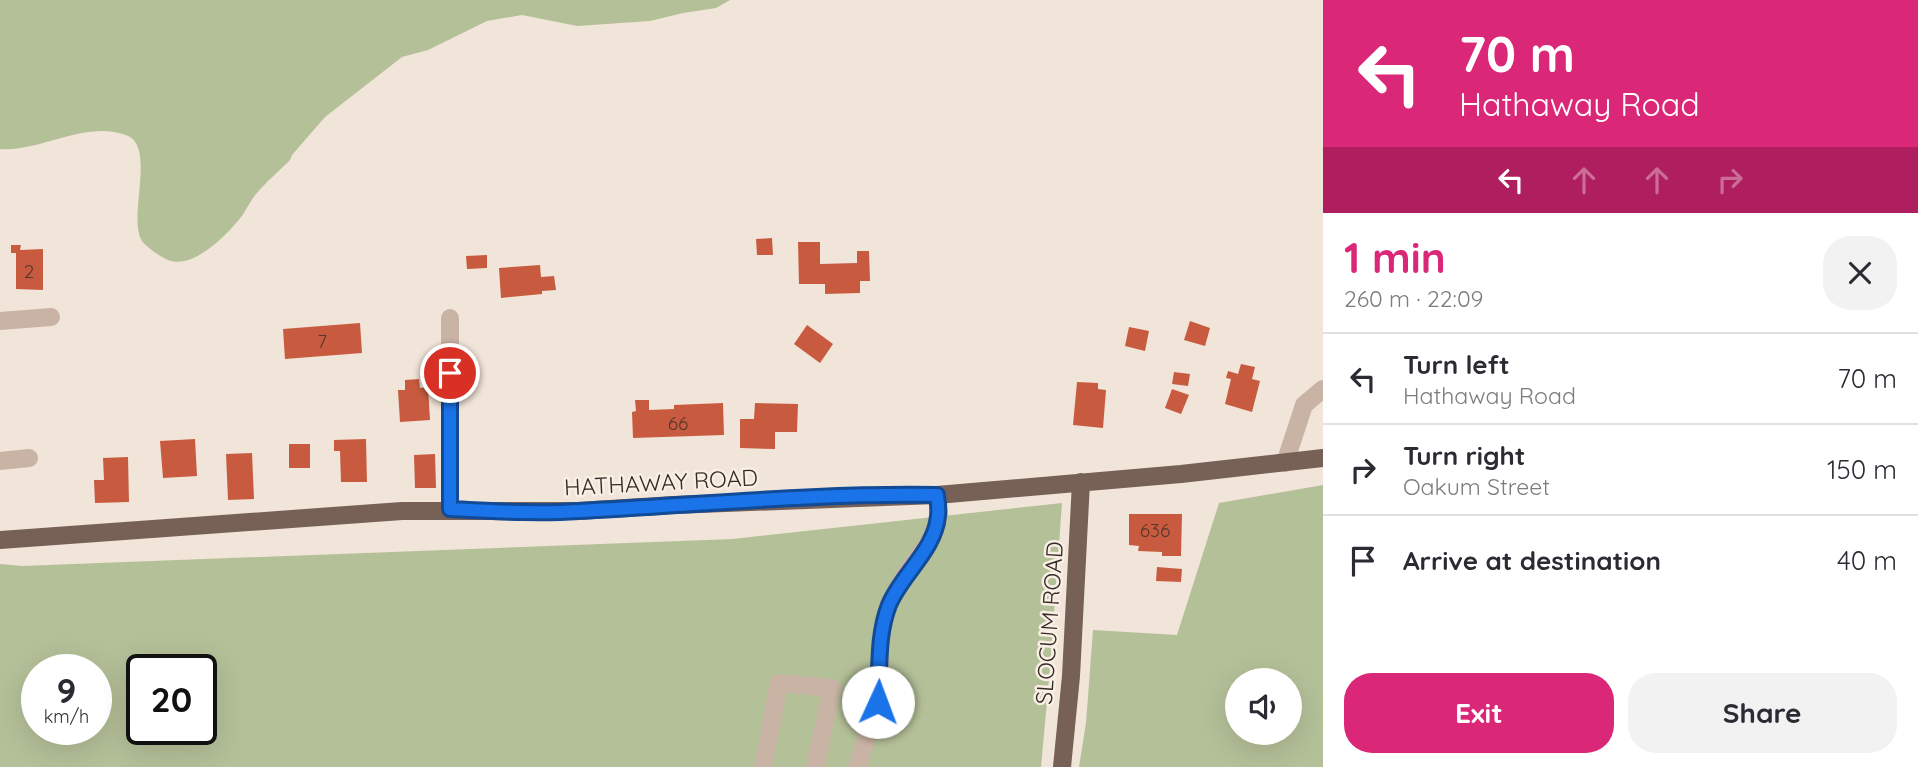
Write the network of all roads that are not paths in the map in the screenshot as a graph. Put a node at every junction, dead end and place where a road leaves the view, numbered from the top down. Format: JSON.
{"nodes":[{"id":1,"x":51,"y":317,"type":"dead end"},
{"id":2,"x":450,"y":318,"type":"dead end"},
{"id":3,"x":0,"y":321,"type":"edge"},
{"id":4,"x":1323,"y":389,"type":"edge"},
{"id":5,"x":29,"y":458,"type":"dead end"},
{"id":6,"x":1323,"y":458,"type":"edge"},
{"id":7,"x":0,"y":461,"type":"edge"},
{"id":8,"x":1285,"y":463,"type":"junction"},
{"id":9,"x":1081,"y":482,"type":"junction"},
{"id":10,"x":937,"y":495,"type":"junction"},
{"id":11,"x":450,"y":509,"type":"junction"},
{"id":12,"x":0,"y":540,"type":"edge"},
{"id":13,"x":763,"y":767,"type":"edge"},
{"id":14,"x":815,"y":767,"type":"edge"},
{"id":15,"x":857,"y":767,"type":"edge"},
{"id":16,"x":1062,"y":767,"type":"edge"}],
"edges":[{"from":1,"to":3,"type":"street"},
{"from":2,"to":11,"type":"street"},
{"from":4,"to":8,"type":"street"},
{"from":5,"to":7,"type":"street"},
{"from":6,"to":8,"type":"main road","name":"HATHAWAY ROAD"},
{"from":8,"to":9,"type":"main road","name":"HATHAWAY ROAD"},
{"from":9,"to":10,"type":"main road","name":"HATHAWAY ROAD"},
{"from":9,"to":16,"type":"main road","name":"SLOCUM ROAD"},
{"from":10,"to":11,"type":"main road","name":"HATHAWAY ROAD"},
{"from":10,"to":15,"type":"street"},
{"from":11,"to":12,"type":"main road","name":"HATHAWAY ROAD"},
{"from":13,"to":14,"type":"street"}]}
